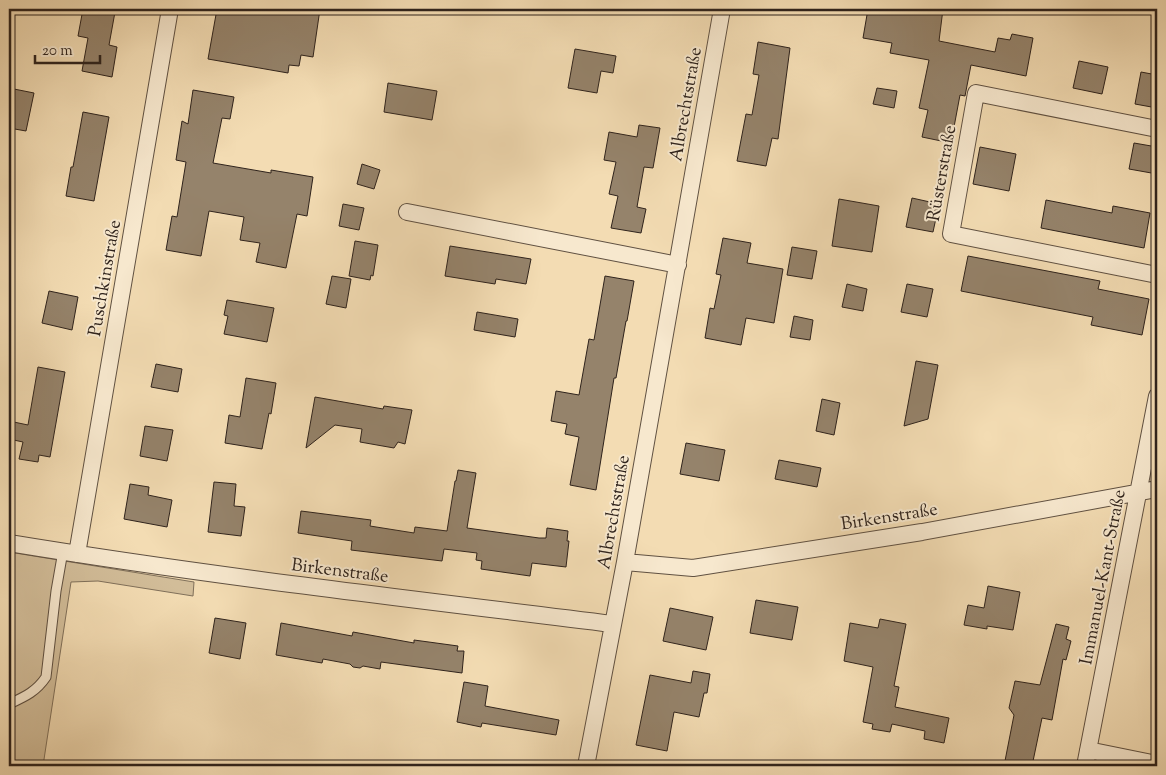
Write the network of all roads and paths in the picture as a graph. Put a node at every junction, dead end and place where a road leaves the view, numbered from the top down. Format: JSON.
{"nodes":[{"id":1,"x":170,"y":9,"type":"edge"},
{"id":2,"x":722,"y":9,"type":"edge"},
{"id":3,"x":1157,"y":129,"type":"edge"},
{"id":4,"x":407,"y":212,"type":"dead end"},
{"id":5,"x":678,"y":265,"type":"junction"},
{"id":6,"x":1157,"y":275,"type":"edge"},
{"id":7,"x":1157,"y":396,"type":"edge"},
{"id":8,"x":1157,"y":489,"type":"edge"},
{"id":9,"x":1139,"y":492,"type":"junction"},
{"id":10,"x":9,"y":542,"type":"edge"},
{"id":11,"x":70,"y":553,"type":"junction"},
{"id":12,"x":625,"y":562,"type":"junction"},
{"id":13,"x":614,"y":624,"type":"junction"},
{"id":14,"x":9,"y":704,"type":"edge"},
{"id":15,"x":1086,"y":758,"type":"edge"},
{"id":16,"x":1157,"y":764,"type":"edge"},
{"id":17,"x":586,"y":766,"type":"edge"}],
"edges":[{"from":1,"to":11,"type":"street","name":"Puschkinstraße"},
{"from":2,"to":5,"type":"street","name":"Albrechtstraße"},
{"from":3,"to":6,"type":"street","name":"Rüsterstraße"},
{"from":4,"to":5,"type":"street"},
{"from":5,"to":12,"type":"street","name":"Albrechtstraße"},
{"from":7,"to":9,"type":"street","name":"Immanuel-Kant-Straße"},
{"from":8,"to":9,"type":"street","name":"Birkenstraße"},
{"from":9,"to":12,"type":"street","name":"Birkenstraße"},
{"from":9,"to":15,"type":"street","name":"Immanuel-Kant-Straße"},
{"from":10,"to":11,"type":"street","name":"Birkenstraße"},
{"from":11,"to":13,"type":"street","name":"Birkenstraße"},
{"from":11,"to":14,"type":"lane"},
{"from":12,"to":13,"type":"street","name":"Albrechtstraße"},
{"from":13,"to":17,"type":"street","name":"Albrechtstraße"},
{"from":15,"to":16,"type":"street"}]}
